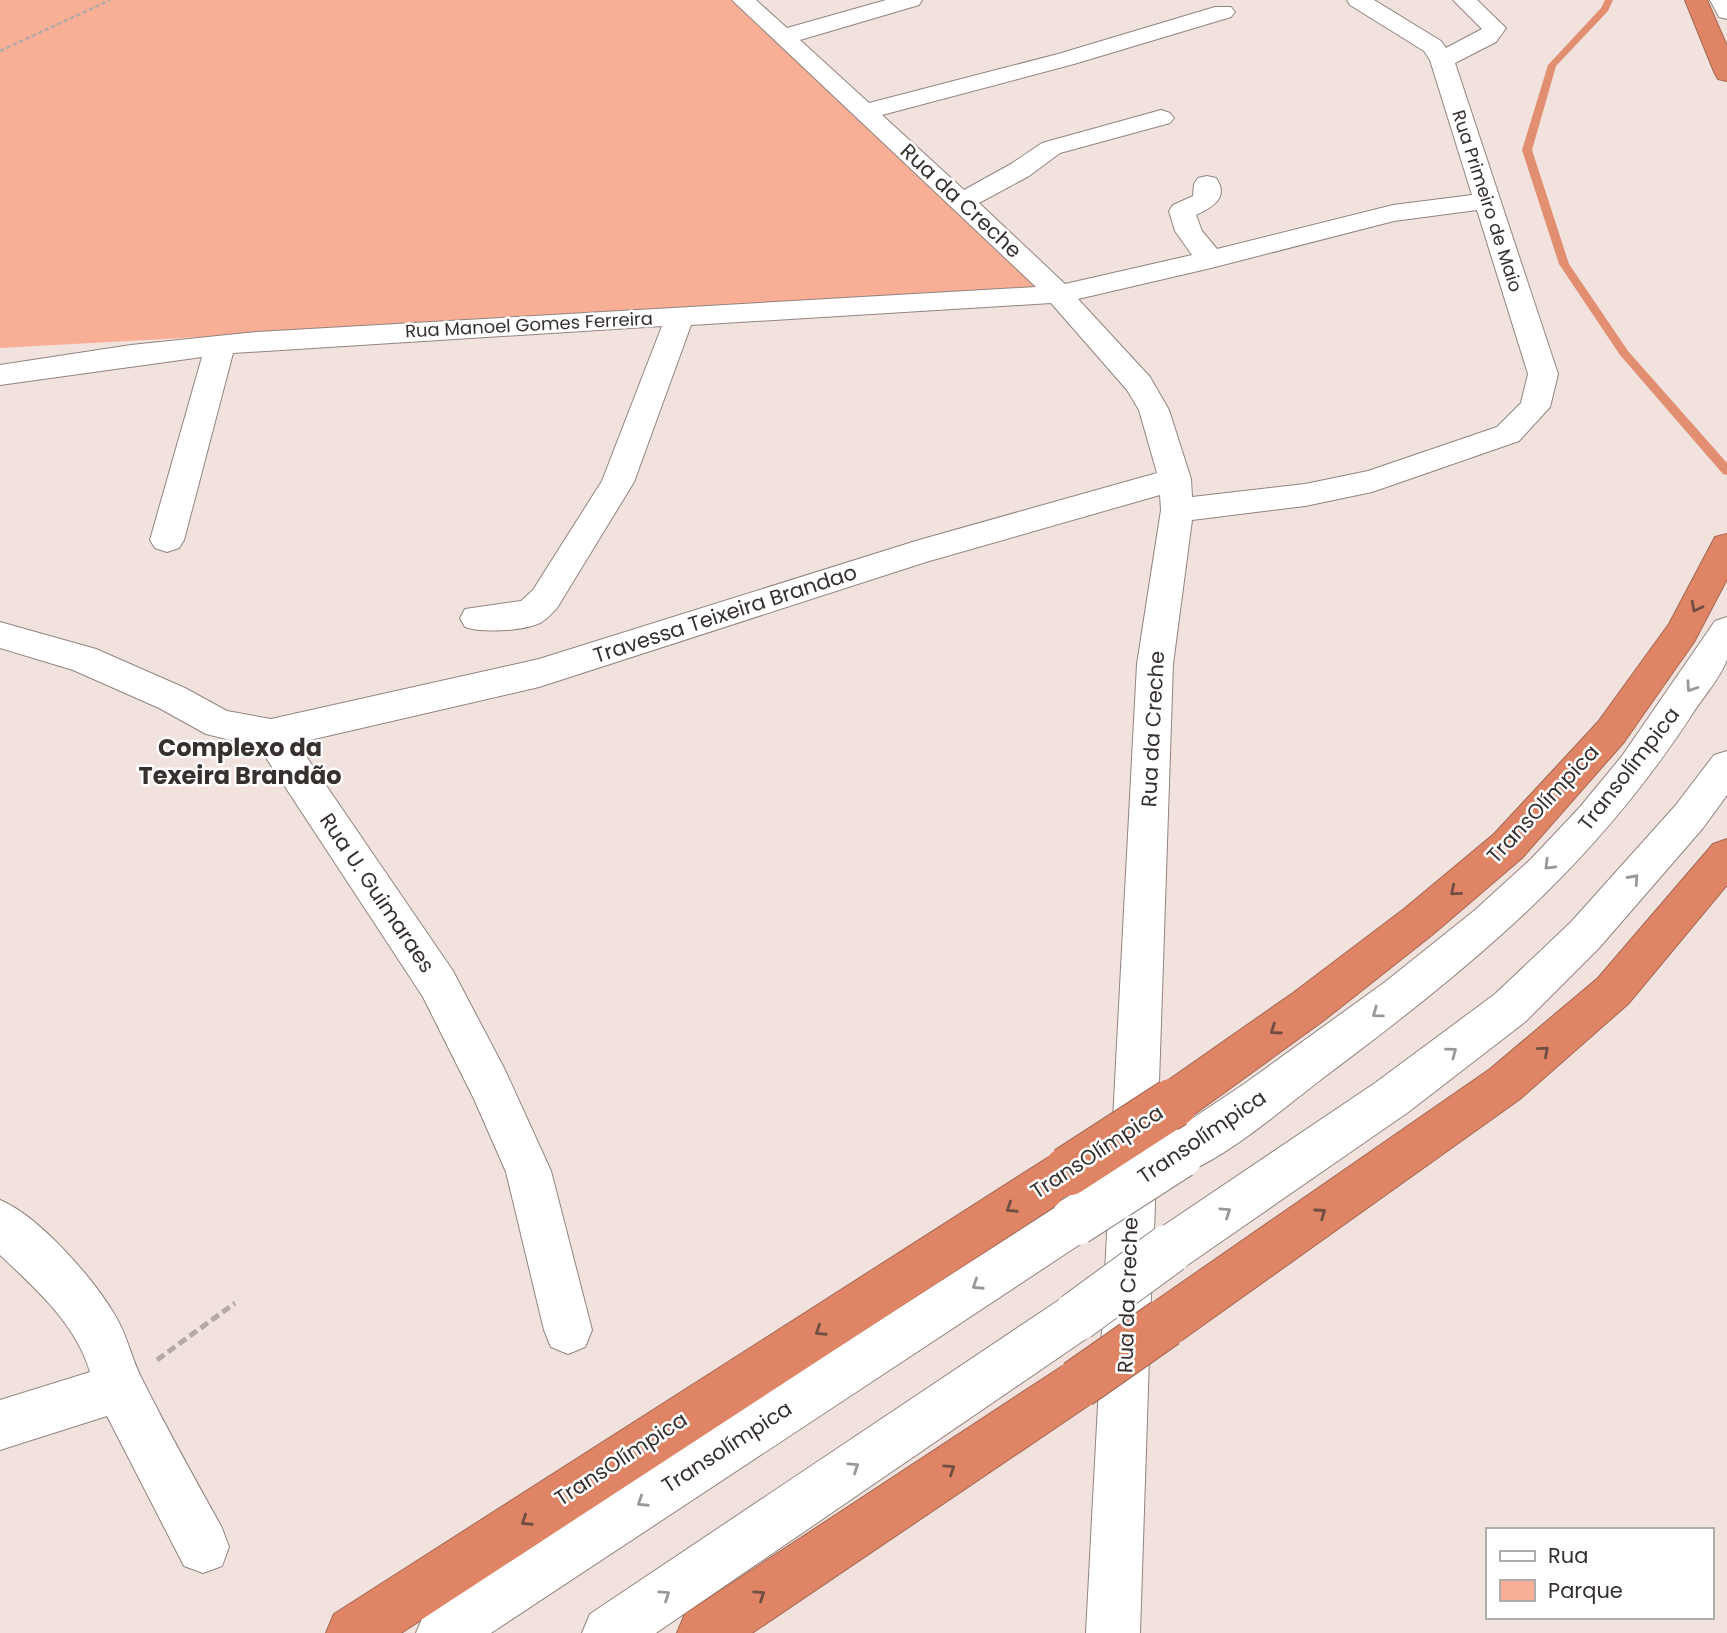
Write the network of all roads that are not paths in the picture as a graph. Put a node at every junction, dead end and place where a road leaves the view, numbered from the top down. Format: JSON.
{"nodes":[{"id":1,"x":743,"y":0,"type":"edge"},
{"id":2,"x":911,"y":0,"type":"edge"},
{"id":3,"x":1358,"y":0,"type":"edge"},
{"id":4,"x":1464,"y":0,"type":"edge"},
{"id":5,"x":1696,"y":0,"type":"edge"},
{"id":6,"x":1721,"y":0,"type":"edge"},
{"id":7,"x":1223,"y":12,"type":"dead end"},
{"id":8,"x":1727,"y":12,"type":"edge"},
{"id":9,"x":783,"y":37,"type":"junction"},
{"id":10,"x":1442,"y":60,"type":"junction"},
{"id":11,"x":1727,"y":74,"type":"edge"},
{"id":12,"x":865,"y":112,"type":"junction"},
{"id":13,"x":1161,"y":118,"type":"dead end"},
{"id":14,"x":1207,"y":184,"type":"dead end"},
{"id":15,"x":1487,"y":201,"type":"junction"},
{"id":16,"x":962,"y":202,"type":"junction"},
{"id":17,"x":1211,"y":260,"type":"junction"},
{"id":18,"x":1060,"y":294,"type":"junction"},
{"id":19,"x":680,"y":316,"type":"junction"},
{"id":20,"x":220,"y":345,"type":"junction"},
{"id":21,"x":0,"y":374,"type":"edge"},
{"id":22,"x":1508,"y":434,"type":"joint"},
{"id":23,"x":1176,"y":495,"type":"junction"},
{"id":24,"x":167,"y":540,"type":"dead end"},
{"id":25,"x":1727,"y":546,"type":"edge"},
{"id":26,"x":477,"y":618,"type":"dead end"},
{"id":27,"x":1727,"y":630,"type":"edge"},
{"id":28,"x":0,"y":635,"type":"edge"},
{"id":29,"x":271,"y":734,"type":"junction"},
{"id":30,"x":1727,"y":766,"type":"edge"},
{"id":31,"x":1727,"y":856,"type":"edge"},
{"id":32,"x":0,"y":1223,"type":"edge"},
{"id":33,"x":568,"y":1330,"type":"dead end"},
{"id":34,"x":119,"y":1387,"type":"junction"},
{"id":35,"x":0,"y":1425,"type":"edge"},
{"id":36,"x":203,"y":1547,"type":"dead end"},
{"id":37,"x":353,"y":1633,"type":"edge"},
{"id":38,"x":443,"y":1633,"type":"edge"},
{"id":39,"x":609,"y":1633,"type":"edge"},
{"id":40,"x":704,"y":1633,"type":"edge"},
{"id":41,"x":1113,"y":1633,"type":"edge"}],
"edges":[{"from":1,"to":9,"type":"street","name":"Rua da Creche"},
{"from":2,"to":9,"type":"street"},
{"from":3,"to":10,"type":"street","name":"Rua Primeiro de Maio"},
{"from":4,"to":10,"type":"street"},
{"from":5,"to":11,"type":"highway"},
{"from":6,"to":8,"type":"street"},
{"from":7,"to":12,"type":"street"},
{"from":9,"to":12,"type":"street","name":"Rua da Creche"},
{"from":10,"to":15,"type":"street","name":"Rua Primeiro de Maio"},
{"from":12,"to":16,"type":"street","name":"Rua da Creche"},
{"from":13,"to":16,"type":"street"},
{"from":14,"to":17,"type":"street"},
{"from":15,"to":17,"type":"street","name":"Rua Manoel Gomes Ferreira"},
{"from":15,"to":22,"type":"street","name":"Rua Primeiro de Maio"},
{"from":16,"to":18,"type":"street","name":"Rua da Creche"},
{"from":17,"to":18,"type":"street","name":"Rua Manoel Gomes Ferreira"},
{"from":18,"to":19,"type":"street","name":"Rua Manoel Gomes Ferreira"},
{"from":18,"to":23,"type":"street","name":"Rua da Creche"},
{"from":19,"to":20,"type":"street","name":"Rua Manoel Gomes Ferreira"},
{"from":19,"to":26,"type":"street"},
{"from":20,"to":21,"type":"street","name":"Rua Manoel Gomes Ferreira"},
{"from":20,"to":24,"type":"street"},
{"from":22,"to":23,"type":"street","name":"Travessa Teixeira Brandao"},
{"from":23,"to":29,"type":"street","name":"Travessa Teixeira Brandao"},
{"from":23,"to":41,"type":"street","name":"Rua da Creche"},
{"from":25,"to":37,"type":"highway","name":"TransOlímpica","one_way":true,"bridge":true},
{"from":27,"to":38,"type":"street","name":"Transolímpica","one_way":true,"bridge":true},
{"from":28,"to":29,"type":"street"},
{"from":29,"to":33,"type":"street","name":"Rua U. Guimaraes"},
{"from":39,"to":30,"type":"street","one_way":true,"bridge":true},
{"from":40,"to":31,"type":"highway","one_way":true,"bridge":true},
{"from":32,"to":34,"type":"street"},
{"from":34,"to":35,"type":"street"},
{"from":34,"to":36,"type":"street"}]}
